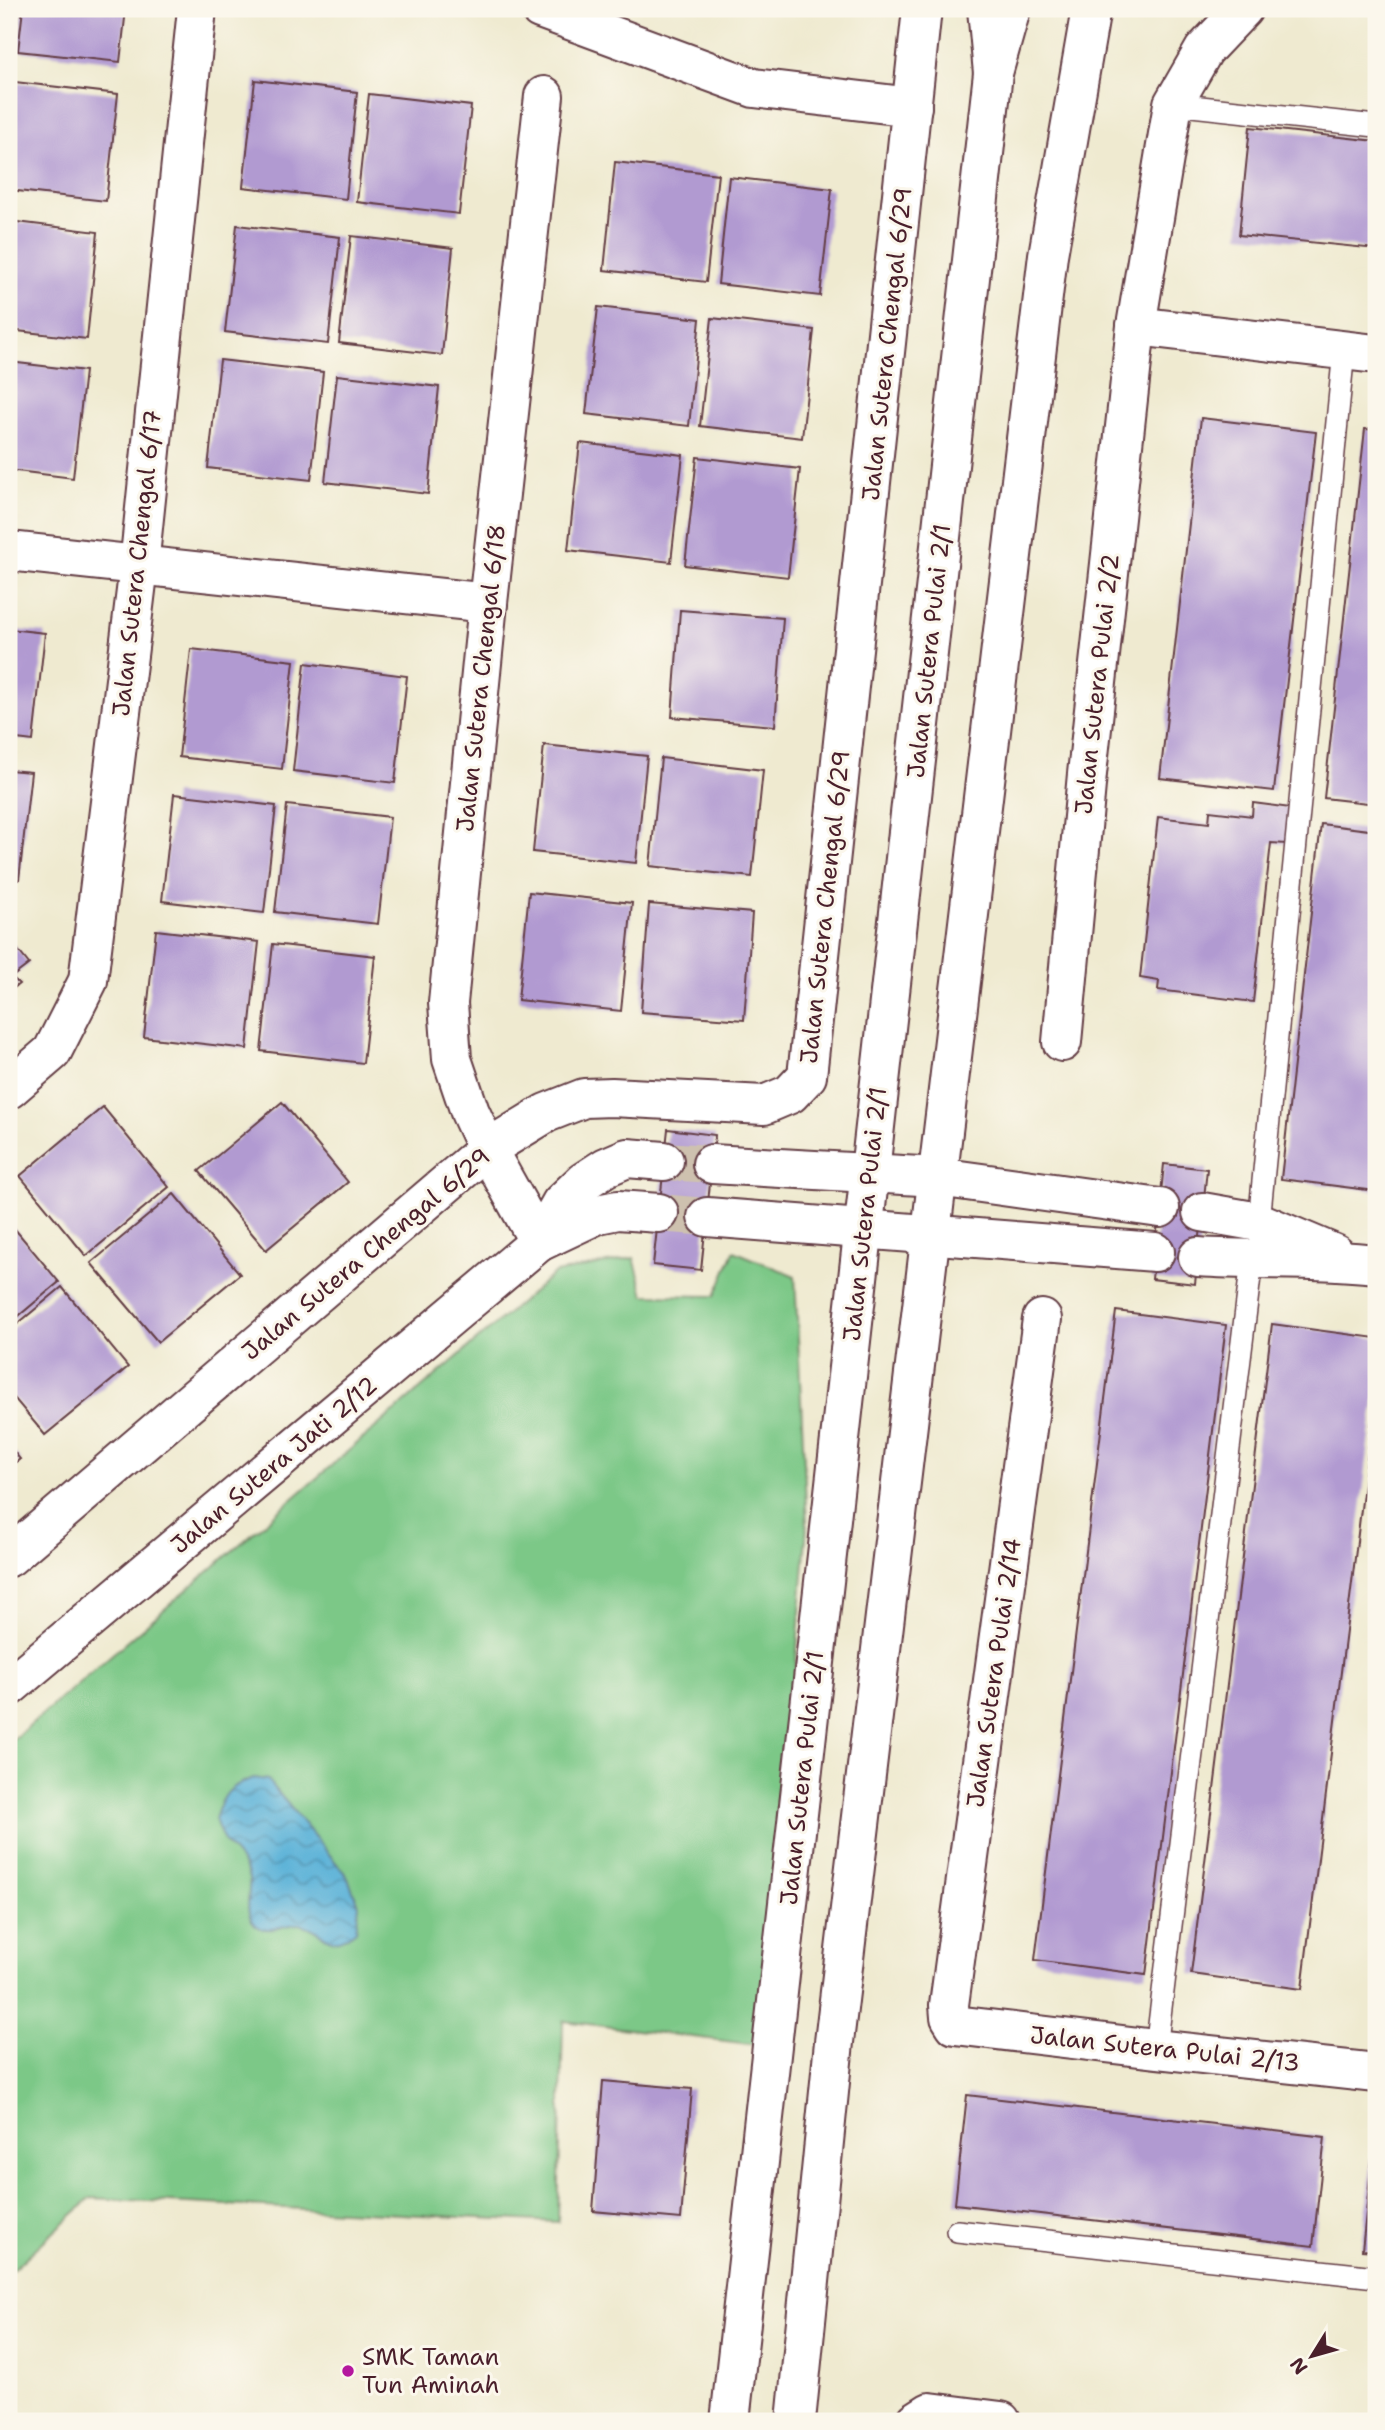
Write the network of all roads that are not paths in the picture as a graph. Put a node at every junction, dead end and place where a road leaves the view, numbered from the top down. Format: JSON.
{"nodes":[{"id":1,"x":197,"y":9,"type":"edge"},
{"id":2,"x":540,"y":9,"type":"edge"},
{"id":3,"x":922,"y":9,"type":"edge"},
{"id":4,"x":987,"y":9,"type":"edge"},
{"id":5,"x":1011,"y":9,"type":"edge"},
{"id":6,"x":1091,"y":9,"type":"edge"},
{"id":7,"x":1243,"y":9,"type":"edge"},
{"id":8,"x":993,"y":73,"type":"junction"},
{"id":9,"x":544,"y":96,"type":"dead end"},
{"id":10,"x":1173,"y":104,"type":"junction"},
{"id":11,"x":912,"y":107,"type":"junction"},
{"id":12,"x":1376,"y":127,"type":"edge"},
{"id":13,"x":1136,"y":326,"type":"junction"},
{"id":14,"x":1360,"y":352,"type":"edge"},
{"id":15,"x":9,"y":551,"type":"edge"},
{"id":16,"x":139,"y":566,"type":"junction"},
{"id":17,"x":488,"y":603,"type":"junction"},
{"id":18,"x":1062,"y":1042,"type":"dead end"},
{"id":19,"x":9,"y":1089,"type":"edge"},
{"id":20,"x":488,"y":1149,"type":"junction"},
{"id":21,"x":664,"y":1161,"type":"tunnel mouth"},
{"id":22,"x":712,"y":1164,"type":"tunnel mouth"},
{"id":23,"x":870,"y":1173,"type":"junction"},
{"id":24,"x":937,"y":1177,"type":"junction"},
{"id":25,"x":1160,"y":1208,"type":"dead end"},
{"id":26,"x":1202,"y":1212,"type":"dead end"},
{"id":27,"x":659,"y":1213,"type":"tunnel mouth"},
{"id":28,"x":707,"y":1217,"type":"tunnel mouth"},
{"id":29,"x":1259,"y":1222,"type":"junction"},
{"id":30,"x":864,"y":1229,"type":"junction"},
{"id":31,"x":931,"y":1234,"type":"junction"},
{"id":32,"x":539,"y":1242,"type":"junction"},
{"id":33,"x":1155,"y":1252,"type":"dead end"},
{"id":34,"x":1198,"y":1257,"type":"dead end"},
{"id":35,"x":1252,"y":1260,"type":"junction"},
{"id":36,"x":1365,"y":1263,"type":"edge"},
{"id":37,"x":1042,"y":1320,"type":"dead end"},
{"id":38,"x":9,"y":1557,"type":"edge"},
{"id":39,"x":9,"y":1687,"type":"edge"},
{"id":40,"x":955,"y":2025,"type":"joint"},
{"id":41,"x":1156,"y":2049,"type":"junction"},
{"id":42,"x":1376,"y":2073,"type":"edge"},
{"id":43,"x":957,"y":2231,"type":"dead end"},
{"id":44,"x":1376,"y":2277,"type":"edge"},
{"id":45,"x":923,"y":2417,"type":"edge"},
{"id":46,"x":730,"y":2421,"type":"edge"},
{"id":47,"x":796,"y":2421,"type":"edge"},
{"id":48,"x":1001,"y":2421,"type":"edge"}],
"edges":[{"from":1,"to":16,"type":"street","name":"Jalan Sutera Chengal 6/17"},
{"from":2,"to":11,"type":"street"},
{"from":3,"to":11,"type":"street","name":"Jalan Sutera Chengal 6/29"},
{"from":4,"to":8,"type":"street"},
{"from":5,"to":8,"type":"street","name":"Jalan Sutera Pulai 2/1"},
{"from":6,"to":24,"type":"street"},
{"from":7,"to":10,"type":"street"},
{"from":8,"to":23,"type":"street","name":"Jalan Sutera Pulai 2/1"},
{"from":9,"to":17,"type":"street","name":"Jalan Sutera Chengal 6/18"},
{"from":10,"to":12,"type":"lane"},
{"from":10,"to":13,"type":"street","name":"Jalan Sutera Pulai 2/2"},
{"from":11,"to":20,"type":"street","name":"Jalan Sutera Chengal 6/29"},
{"from":13,"to":14,"type":"street"},
{"from":13,"to":18,"type":"street","name":"Jalan Sutera Pulai 2/2"},
{"from":14,"to":29,"type":"lane"},
{"from":15,"to":16,"type":"street"},
{"from":16,"to":17,"type":"street"},
{"from":16,"to":19,"type":"street","name":"Jalan Sutera Chengal 6/17"},
{"from":17,"to":20,"type":"street","name":"Jalan Sutera Chengal 6/18"},
{"from":20,"to":32,"type":"street","name":"Jalan Sutera Chengal 6/18"},
{"from":20,"to":38,"type":"street","name":"Jalan Sutera Chengal 6/29"},
{"from":21,"to":32,"type":"street","name":"Jalan Sutera Jati 2/12"},
{"from":22,"to":23,"type":"street"},
{"from":23,"to":24,"type":"street"},
{"from":23,"to":30,"type":"street","name":"Jalan Sutera Pulai 2/1"},
{"from":24,"to":25,"type":"street"},
{"from":24,"to":31,"type":"street"},
{"from":26,"to":29,"type":"street"},
{"from":27,"to":32,"type":"street","name":"Jalan Sutera Jati 2/12"},
{"from":28,"to":30,"type":"street"},
{"from":29,"to":36,"type":"street"},
{"from":30,"to":31,"type":"street"},
{"from":30,"to":46,"type":"street","name":"Jalan Sutera Pulai 2/1"},
{"from":31,"to":33,"type":"street"},
{"from":31,"to":47,"type":"street"},
{"from":32,"to":39,"type":"street","name":"Jalan Sutera Jati 2/12"},
{"from":34,"to":35,"type":"street"},
{"from":35,"to":36,"type":"street"},
{"from":35,"to":41,"type":"lane"},
{"from":37,"to":40,"type":"street","name":"Jalan Sutera Pulai 2/14"},
{"from":40,"to":41,"type":"street","name":"Jalan Sutera Pulai 2/13"},
{"from":41,"to":42,"type":"street","name":"Jalan Sutera Pulai 2/13"},
{"from":43,"to":44,"type":"lane"},
{"from":45,"to":48,"type":"street"}]}
